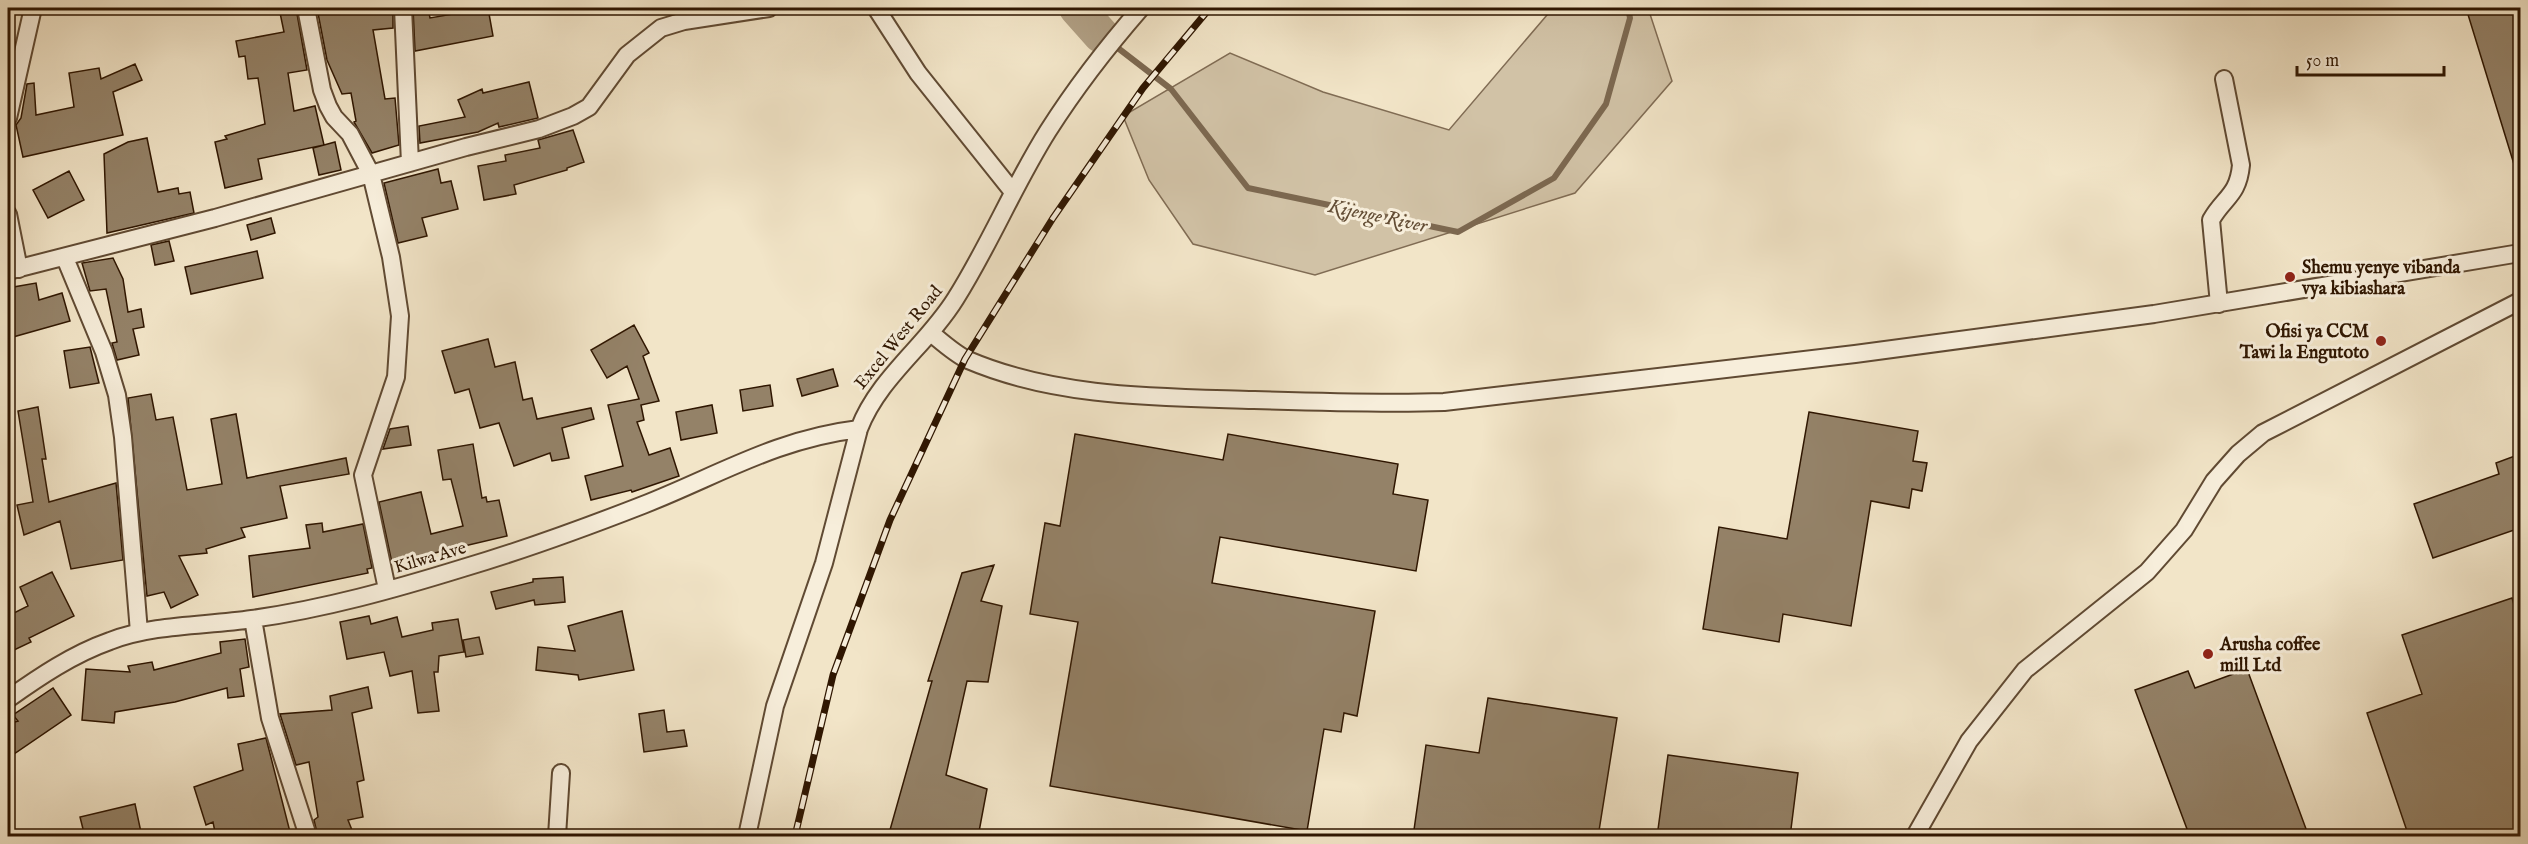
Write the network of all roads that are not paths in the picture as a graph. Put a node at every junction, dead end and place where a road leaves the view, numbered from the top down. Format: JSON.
{"nodes":[{"id":1,"x":33,"y":8,"type":"edge"},
{"id":2,"x":306,"y":8,"type":"edge"},
{"id":3,"x":403,"y":8,"type":"edge"},
{"id":4,"x":769,"y":8,"type":"edge"},
{"id":5,"x":876,"y":8,"type":"edge"},
{"id":6,"x":1141,"y":8,"type":"edge"},
{"id":7,"x":2224,"y":79,"type":"dead end"},
{"id":8,"x":8,"y":118,"type":"edge"},
{"id":9,"x":410,"y":163,"type":"junction"},
{"id":10,"x":371,"y":174,"type":"junction"},
{"id":11,"x":1013,"y":192,"type":"junction"},
{"id":12,"x":8,"y":214,"type":"edge"},
{"id":13,"x":2520,"y":253,"type":"edge"},
{"id":14,"x":65,"y":258,"type":"junction"},
{"id":15,"x":13,"y":270,"type":"edge"},
{"id":16,"x":2520,"y":301,"type":"edge"},
{"id":17,"x":2219,"y":304,"type":"junction"},
{"id":18,"x":931,"y":333,"type":"junction"},
{"id":19,"x":859,"y":429,"type":"junction"},
{"id":20,"x":387,"y":589,"type":"junction"},
{"id":21,"x":253,"y":619,"type":"junction"},
{"id":22,"x":139,"y":632,"type":"junction"},
{"id":23,"x":8,"y":699,"type":"edge"},
{"id":24,"x":561,"y":773,"type":"dead end"},
{"id":25,"x":308,"y":837,"type":"edge"},
{"id":26,"x":557,"y":837,"type":"edge"},
{"id":27,"x":747,"y":837,"type":"edge"},
{"id":28,"x":1915,"y":837,"type":"edge"}],
"edges":[{"from":1,"to":8,"type":"street"},
{"from":2,"to":10,"type":"street"},
{"from":3,"to":9,"type":"street"},
{"from":4,"to":9,"type":"street"},
{"from":5,"to":11,"type":"street"},
{"from":6,"to":11,"type":"street","name":"Excel West Road"},
{"from":7,"to":17,"type":"street"},
{"from":9,"to":10,"type":"street"},
{"from":10,"to":14,"type":"street"},
{"from":10,"to":20,"type":"street"},
{"from":11,"to":18,"type":"street","name":"Excel West Road"},
{"from":12,"to":15,"type":"street"},
{"from":13,"to":17,"type":"street"},
{"from":14,"to":15,"type":"street"},
{"from":14,"to":22,"type":"street"},
{"from":16,"to":28,"type":"street"},
{"from":17,"to":18,"type":"street"},
{"from":18,"to":19,"type":"street","name":"Excel West Road"},
{"from":19,"to":20,"type":"street","name":"Kilwa Ave"},
{"from":19,"to":27,"type":"street","name":"Excel West Road"},
{"from":20,"to":21,"type":"street","name":"Kilwa Ave"},
{"from":21,"to":22,"type":"street","name":"Kilwa Ave"},
{"from":21,"to":25,"type":"street"},
{"from":22,"to":23,"type":"street","name":"Kilwa Ave"},
{"from":24,"to":26,"type":"street"}]}
